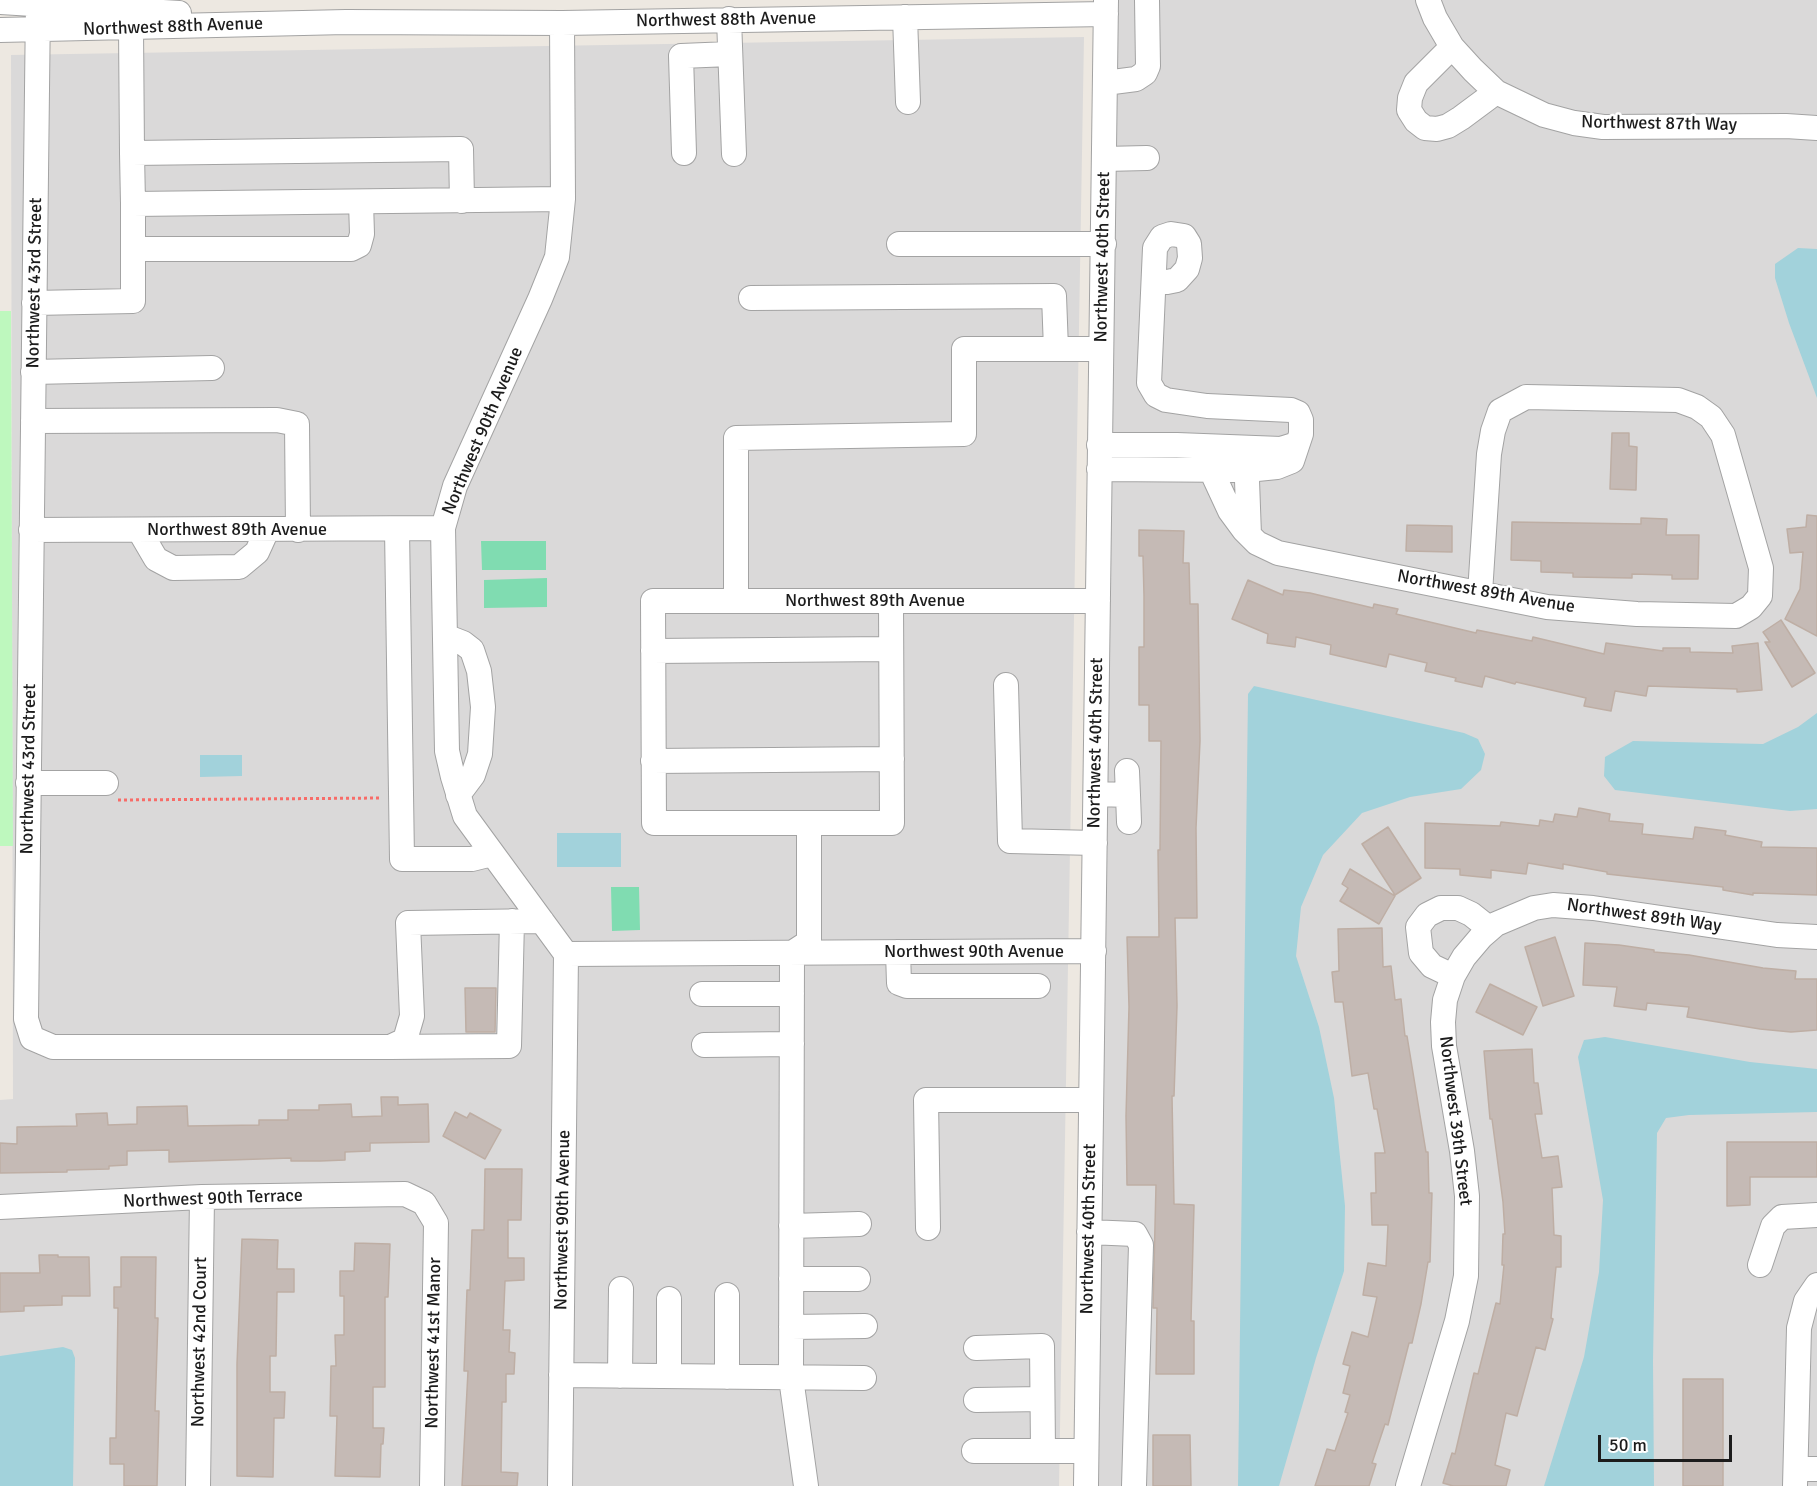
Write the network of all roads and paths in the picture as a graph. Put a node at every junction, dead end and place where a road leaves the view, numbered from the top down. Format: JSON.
{"nodes":[{"id":1,"x":1148,"y":0,"type":"edge"},
{"id":2,"x":0,"y":2,"type":"edge"},
{"id":3,"x":38,"y":5,"type":"junction"},
{"id":4,"x":1106,"y":7,"type":"edge"},
{"id":5,"x":1432,"y":9,"type":"edge"},
{"id":6,"x":905,"y":17,"type":"junction"},
{"id":7,"x":729,"y":19,"type":"junction"},
{"id":8,"x":346,"y":22,"type":"junction"},
{"id":9,"x":562,"y":23,"type":"junction"},
{"id":10,"x":131,"y":28,"type":"junction"},
{"id":11,"x":0,"y":30,"type":"edge"},
{"id":12,"x":38,"y":31,"type":"junction"},
{"id":13,"x":1452,"y":46,"type":"junction"},
{"id":14,"x":730,"y":54,"type":"junction"},
{"id":15,"x":1105,"y":83,"type":"junction"},
{"id":16,"x":1496,"y":92,"type":"junction"},
{"id":17,"x":908,"y":102,"type":"dead end"},
{"id":18,"x":1817,"y":128,"type":"edge"},
{"id":19,"x":132,"y":153,"type":"junction"},
{"id":20,"x":684,"y":153,"type":"dead end"},
{"id":21,"x":734,"y":154,"type":"dead end"},
{"id":22,"x":1147,"y":158,"type":"dead end"},
{"id":23,"x":1104,"y":159,"type":"junction"},
{"id":24,"x":563,"y":199,"type":"junction"},
{"id":25,"x":462,"y":201,"type":"junction"},
{"id":26,"x":361,"y":202,"type":"junction"},
{"id":27,"x":133,"y":204,"type":"junction"},
{"id":28,"x":899,"y":244,"type":"dead end"},
{"id":29,"x":1104,"y":244,"type":"junction"},
{"id":30,"x":133,"y":249,"type":"junction"},
{"id":31,"x":1154,"y":281,"type":"dead end"},
{"id":32,"x":751,"y":298,"type":"dead end"},
{"id":33,"x":34,"y":303,"type":"junction"},
{"id":34,"x":1056,"y":349,"type":"junction"},
{"id":35,"x":1101,"y":349,"type":"junction"},
{"id":36,"x":212,"y":368,"type":"dead end"},
{"id":37,"x":33,"y":372,"type":"junction"},
{"id":38,"x":33,"y":421,"type":"junction"},
{"id":39,"x":1099,"y":445,"type":"junction"},
{"id":40,"x":1246,"y":459,"type":"junction"},
{"id":41,"x":1099,"y":469,"type":"junction"},
{"id":42,"x":1211,"y":470,"type":"junction"},
{"id":43,"x":442,"y":528,"type":"junction"},
{"id":44,"x":397,"y":529,"type":"junction"},
{"id":45,"x":31,"y":530,"type":"junction"},
{"id":46,"x":139,"y":530,"type":"junction"},
{"id":47,"x":267,"y":530,"type":"junction"},
{"id":48,"x":298,"y":530,"type":"junction"},
{"id":49,"x":1249,"y":535,"type":"junction"},
{"id":50,"x":1480,"y":593,"type":"junction"},
{"id":51,"x":736,"y":601,"type":"junction"},
{"id":52,"x":891,"y":601,"type":"junction"},
{"id":53,"x":1098,"y":601,"type":"junction"},
{"id":54,"x":445,"y":636,"type":"junction"},
{"id":55,"x":891,"y":649,"type":"junction"},
{"id":56,"x":653,"y":651,"type":"junction"},
{"id":57,"x":1006,"y":685,"type":"dead end"},
{"id":58,"x":892,"y":759,"type":"junction"},
{"id":59,"x":653,"y":761,"type":"junction"},
{"id":60,"x":28,"y":783,"type":"junction"},
{"id":61,"x":106,"y":783,"type":"joint"},
{"id":62,"x":1096,"y":794,"type":"junction"},
{"id":63,"x":458,"y":795,"type":"junction"},
{"id":64,"x":401,"y":797,"type":"junction"},
{"id":65,"x":1129,"y":822,"type":"dead end"},
{"id":66,"x":809,"y":823,"type":"junction"},
{"id":67,"x":1095,"y":843,"type":"junction"},
{"id":68,"x":492,"y":854,"type":"junction"},
{"id":69,"x":512,"y":921,"type":"junction"},
{"id":70,"x":542,"y":921,"type":"junction"},
{"id":71,"x":1490,"y":929,"type":"junction"},
{"id":72,"x":1817,"y":937,"type":"edge"},
{"id":73,"x":1094,"y":951,"type":"junction"},
{"id":74,"x":792,"y":952,"type":"junction"},
{"id":75,"x":898,"y":952,"type":"junction"},
{"id":76,"x":566,"y":954,"type":"junction"},
{"id":77,"x":1453,"y":976,"type":"junction"},
{"id":78,"x":1038,"y":987,"type":"dead end"},
{"id":79,"x":702,"y":994,"type":"dead end"},
{"id":80,"x":792,"y":994,"type":"junction"},
{"id":81,"x":1446,"y":1000,"type":"joint"},
{"id":82,"x":792,"y":1044,"type":"junction"},
{"id":83,"x":704,"y":1045,"type":"dead end"},
{"id":84,"x":390,"y":1047,"type":"junction"},
{"id":85,"x":1091,"y":1100,"type":"junction"},
{"id":86,"x":202,"y":1197,"type":"junction"},
{"id":87,"x":424,"y":1203,"type":"joint"},
{"id":88,"x":0,"y":1208,"type":"edge"},
{"id":89,"x":1817,"y":1215,"type":"edge"},
{"id":90,"x":859,"y":1224,"type":"dead end"},
{"id":91,"x":791,"y":1226,"type":"junction"},
{"id":92,"x":928,"y":1228,"type":"dead end"},
{"id":93,"x":1089,"y":1232,"type":"junction"},
{"id":94,"x":1760,"y":1264,"type":"dead end"},
{"id":95,"x":791,"y":1279,"type":"junction"},
{"id":96,"x":858,"y":1279,"type":"dead end"},
{"id":97,"x":1817,"y":1285,"type":"edge"},
{"id":98,"x":621,"y":1289,"type":"dead end"},
{"id":99,"x":727,"y":1294,"type":"dead end"},
{"id":100,"x":669,"y":1299,"type":"dead end"},
{"id":101,"x":865,"y":1326,"type":"dead end"},
{"id":102,"x":791,"y":1327,"type":"junction"},
{"id":103,"x":975,"y":1348,"type":"dead end"},
{"id":104,"x":561,"y":1375,"type":"junction"},
{"id":105,"x":620,"y":1376,"type":"junction"},
{"id":106,"x":669,"y":1377,"type":"junction"},
{"id":107,"x":727,"y":1377,"type":"junction"},
{"id":108,"x":791,"y":1378,"type":"junction"},
{"id":109,"x":864,"y":1378,"type":"dead end"},
{"id":110,"x":1042,"y":1398,"type":"junction"},
{"id":111,"x":976,"y":1400,"type":"dead end"},
{"id":112,"x":1807,"y":1428,"type":"edge"},
{"id":113,"x":1086,"y":1450,"type":"junction"},
{"id":114,"x":974,"y":1451,"type":"dead end"},
{"id":115,"x":1043,"y":1451,"type":"junction"},
{"id":116,"x":1803,"y":1474,"type":"edge"},
{"id":117,"x":198,"y":1486,"type":"edge"},
{"id":118,"x":432,"y":1486,"type":"edge"},
{"id":119,"x":560,"y":1486,"type":"edge"},
{"id":120,"x":807,"y":1486,"type":"edge"},
{"id":121,"x":1086,"y":1486,"type":"edge"},
{"id":122,"x":1134,"y":1486,"type":"edge"},
{"id":123,"x":1408,"y":1486,"type":"edge"}],
"edges":[{"from":1,"to":15,"type":"street"},
{"from":2,"to":3,"type":"street","name":"Northwest 88th Avenue"},
{"from":3,"to":8,"type":"street","name":"Northwest 88th Avenue"},
{"from":3,"to":12,"type":"street","name":"Northwest 43rd Street"},
{"from":4,"to":6,"type":"street","name":"Northwest 88th Avenue"},
{"from":4,"to":15,"type":"street","name":"Northwest 40th Street"},
{"from":5,"to":13,"type":"street","name":"Northwest 87th Way"},
{"from":6,"to":7,"type":"street","name":"Northwest 88th Avenue"},
{"from":6,"to":17,"type":"street"},
{"from":7,"to":9,"type":"street","name":"Northwest 88th Avenue"},
{"from":7,"to":14,"type":"street"},
{"from":8,"to":9,"type":"street","name":"Northwest 88th Avenue"},
{"from":8,"to":10,"type":"street","name":"Northwest 88th Avenue"},
{"from":9,"to":24,"type":"street","name":"Northwest 90th Avenue"},
{"from":10,"to":12,"type":"street","name":"Northwest 88th Avenue"},
{"from":10,"to":19,"type":"street"},
{"from":11,"to":12,"type":"street","name":"Northwest 88th Avenue"},
{"from":12,"to":33,"type":"street","name":"Northwest 43rd Street"},
{"from":13,"to":16,"type":"street","name":"Northwest 87th Way"},
{"from":13,"to":16,"type":"street"},
{"from":14,"to":20,"type":"street"},
{"from":14,"to":21,"type":"street"},
{"from":15,"to":23,"type":"street","name":"Northwest 40th Street"},
{"from":16,"to":18,"type":"street","name":"Northwest 87th Way"},
{"from":19,"to":25,"type":"street"},
{"from":19,"to":27,"type":"street"},
{"from":22,"to":23,"type":"street"},
{"from":23,"to":29,"type":"street","name":"Northwest 40th Street"},
{"from":24,"to":25,"type":"street"},
{"from":24,"to":43,"type":"street","name":"Northwest 90th Avenue"},
{"from":25,"to":26,"type":"street"},
{"from":26,"to":27,"type":"street"},
{"from":26,"to":30,"type":"street"},
{"from":27,"to":30,"type":"street"},
{"from":28,"to":29,"type":"street"},
{"from":29,"to":35,"type":"street","name":"Northwest 40th Street"},
{"from":30,"to":33,"type":"street"},
{"from":31,"to":40,"type":"street"},
{"from":32,"to":34,"type":"street"},
{"from":33,"to":37,"type":"street","name":"Northwest 43rd Street"},
{"from":34,"to":35,"type":"street"},
{"from":34,"to":51,"type":"street"},
{"from":35,"to":39,"type":"street","name":"Northwest 40th Street"},
{"from":36,"to":37,"type":"street"},
{"from":37,"to":38,"type":"street","name":"Northwest 43rd Street"},
{"from":38,"to":45,"type":"street","name":"Northwest 43rd Street"},
{"from":38,"to":48,"type":"street"},
{"from":39,"to":40,"type":"street"},
{"from":39,"to":41,"type":"street","name":"Northwest 40th Street"},
{"from":40,"to":42,"type":"street"},
{"from":40,"to":49,"type":"street"},
{"from":41,"to":42,"type":"street"},
{"from":41,"to":53,"type":"street","name":"Northwest 40th Street"},
{"from":42,"to":49,"type":"street","name":"Northwest 89th Avenue"},
{"from":43,"to":44,"type":"street","name":"Northwest 89th Avenue"},
{"from":43,"to":54,"type":"street","name":"Northwest 90th Avenue"},
{"from":44,"to":48,"type":"street","name":"Northwest 89th Avenue"},
{"from":44,"to":64,"type":"street"},
{"from":45,"to":46,"type":"street","name":"Northwest 89th Avenue"},
{"from":45,"to":60,"type":"street","name":"Northwest 43rd Street"},
{"from":46,"to":47,"type":"street","name":"Northwest 89th Avenue"},
{"from":46,"to":47,"type":"street"},
{"from":47,"to":48,"type":"street","name":"Northwest 89th Avenue"},
{"from":49,"to":50,"type":"street","name":"Northwest 89th Avenue"},
{"from":50,"to":50,"type":"street","name":"Northwest 89th Avenue"},
{"from":51,"to":52,"type":"street","name":"Northwest 89th Avenue"},
{"from":51,"to":56,"type":"street","name":"Northwest 89th Avenue"},
{"from":52,"to":53,"type":"street","name":"Northwest 89th Avenue"},
{"from":52,"to":55,"type":"street"},
{"from":53,"to":62,"type":"street","name":"Northwest 40th Street"},
{"from":54,"to":63,"type":"street","name":"Northwest 90th Avenue"},
{"from":54,"to":63,"type":"street"},
{"from":55,"to":56,"type":"street"},
{"from":55,"to":58,"type":"street"},
{"from":56,"to":59,"type":"street"},
{"from":57,"to":67,"type":"street"},
{"from":58,"to":59,"type":"street"},
{"from":58,"to":66,"type":"street"},
{"from":59,"to":66,"type":"street"},
{"from":60,"to":61,"type":"street"},
{"from":60,"to":84,"type":"street","name":"Northwest 43rd Street"},
{"from":61,"to":64,"type":"path"},
{"from":62,"to":65,"type":"street"},
{"from":62,"to":67,"type":"street","name":"Northwest 40th Street"},
{"from":63,"to":68,"type":"street","name":"Northwest 90th Avenue"},
{"from":64,"to":68,"type":"street"},
{"from":66,"to":74,"type":"street"},
{"from":67,"to":73,"type":"street","name":"Northwest 40th Street"},
{"from":68,"to":70,"type":"street","name":"Northwest 90th Avenue"},
{"from":69,"to":70,"type":"street"},
{"from":69,"to":84,"type":"street"},
{"from":69,"to":84,"type":"street"},
{"from":70,"to":76,"type":"street","name":"Northwest 90th Avenue"},
{"from":71,"to":72,"type":"street","name":"Northwest 89th Way"},
{"from":71,"to":77,"type":"street","name":"Northwest 89th Way"},
{"from":71,"to":77,"type":"street"},
{"from":73,"to":75,"type":"street","name":"Northwest 90th Avenue"},
{"from":73,"to":85,"type":"street","name":"Northwest 40th Street"},
{"from":74,"to":75,"type":"street","name":"Northwest 90th Avenue"},
{"from":74,"to":76,"type":"street","name":"Northwest 90th Avenue"},
{"from":74,"to":80,"type":"street"},
{"from":75,"to":78,"type":"street"},
{"from":76,"to":104,"type":"street","name":"Northwest 90th Avenue"},
{"from":77,"to":81,"type":"street","name":"Northwest 89th Way"},
{"from":79,"to":80,"type":"street"},
{"from":80,"to":82,"type":"street"},
{"from":81,"to":123,"type":"street","name":"Northwest 39th Street"},
{"from":82,"to":83,"type":"street"},
{"from":82,"to":91,"type":"street"},
{"from":85,"to":92,"type":"street"},
{"from":85,"to":93,"type":"street","name":"Northwest 40th Street"},
{"from":86,"to":87,"type":"street","name":"Northwest 90th Terrace"},
{"from":86,"to":88,"type":"street","name":"Northwest 90th Terrace"},
{"from":86,"to":117,"type":"street","name":"Northwest 42nd Court"},
{"from":87,"to":118,"type":"street","name":"Northwest 41st Manor"},
{"from":89,"to":94,"type":"street"},
{"from":90,"to":91,"type":"street"},
{"from":91,"to":95,"type":"street"},
{"from":93,"to":113,"type":"street","name":"Northwest 40th Street"},
{"from":93,"to":122,"type":"street"},
{"from":95,"to":96,"type":"street"},
{"from":95,"to":102,"type":"street"},
{"from":97,"to":112,"type":"street"},
{"from":98,"to":105,"type":"street"},
{"from":99,"to":107,"type":"street"},
{"from":100,"to":106,"type":"street"},
{"from":101,"to":102,"type":"street"},
{"from":102,"to":108,"type":"street"},
{"from":103,"to":110,"type":"street"},
{"from":104,"to":105,"type":"street"},
{"from":104,"to":119,"type":"street","name":"Northwest 90th Avenue"},
{"from":105,"to":106,"type":"street"},
{"from":106,"to":107,"type":"street"},
{"from":107,"to":108,"type":"street"},
{"from":108,"to":109,"type":"street"},
{"from":108,"to":120,"type":"street"},
{"from":110,"to":111,"type":"street"},
{"from":110,"to":115,"type":"street"},
{"from":112,"to":116,"type":"street"},
{"from":113,"to":115,"type":"street"},
{"from":113,"to":121,"type":"street","name":"Northwest 40th Street"},
{"from":114,"to":115,"type":"street"}]}
